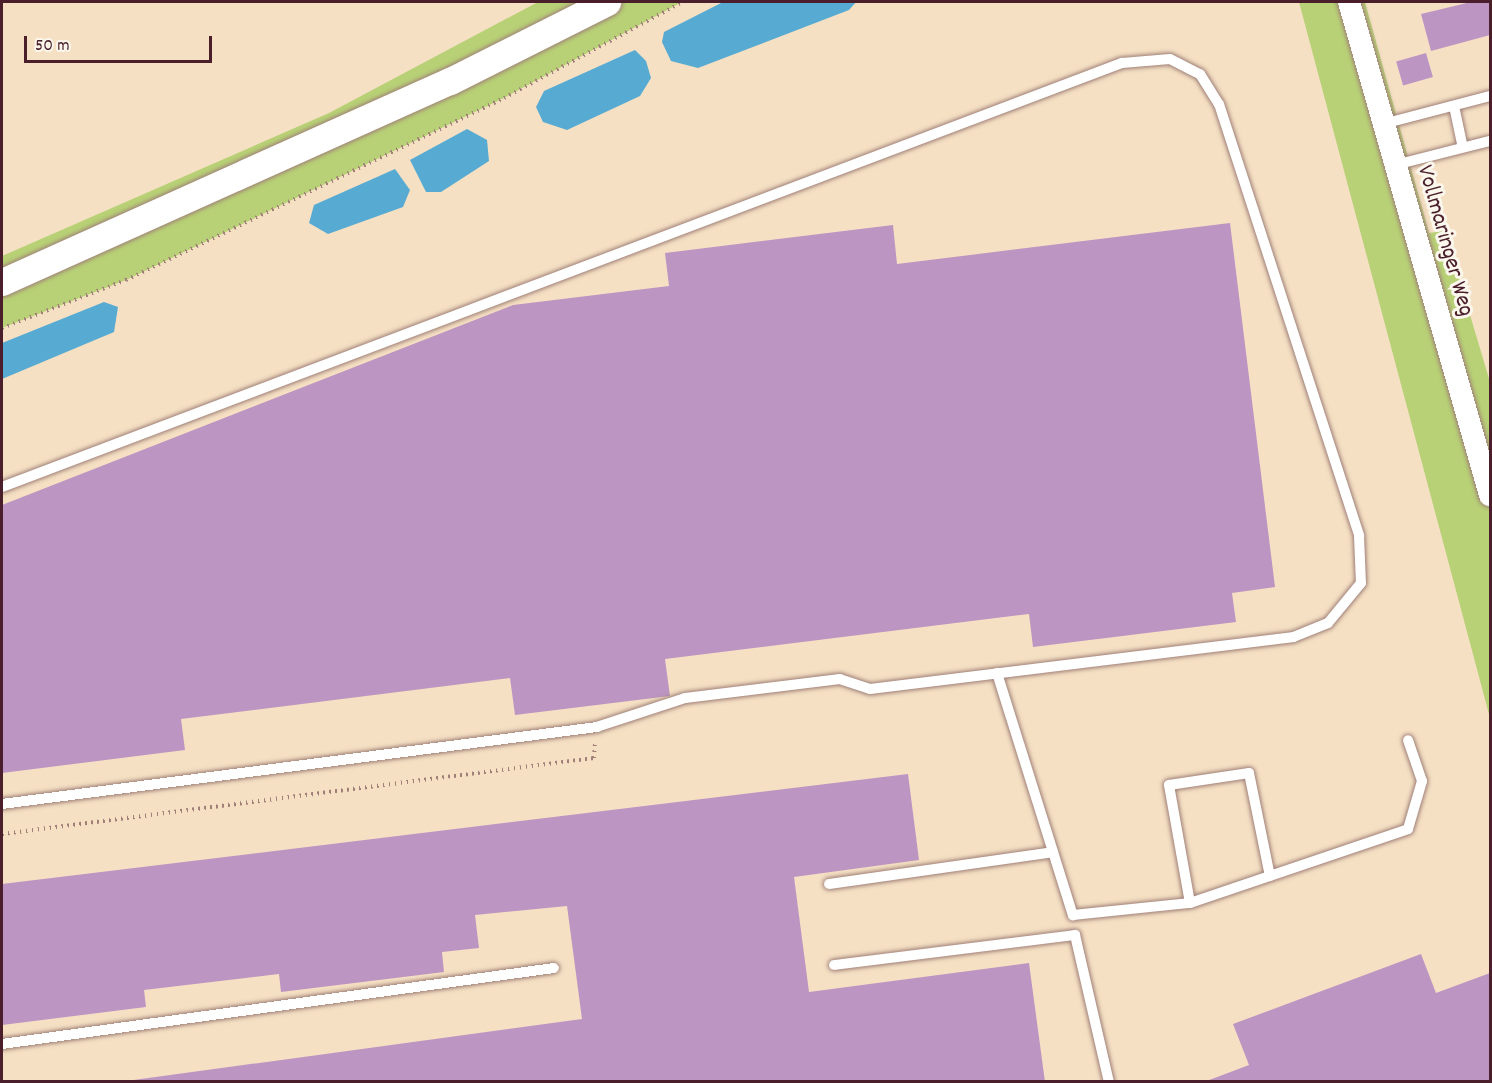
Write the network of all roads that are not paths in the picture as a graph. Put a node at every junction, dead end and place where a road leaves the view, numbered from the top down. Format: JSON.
{"nodes":[{"id":1,"x":607,"y":2,"type":"edge"},
{"id":2,"x":1349,"y":2,"type":"edge"},
{"id":3,"x":1491,"y":96,"type":"edge"},
{"id":4,"x":1454,"y":106,"type":"junction"},
{"id":5,"x":1383,"y":124,"type":"junction"},
{"id":6,"x":1491,"y":141,"type":"edge"},
{"id":7,"x":1462,"y":144,"type":"junction"},
{"id":8,"x":1395,"y":165,"type":"junction"},
{"id":9,"x":2,"y":282,"type":"edge"},
{"id":10,"x":2,"y":487,"type":"edge"},
{"id":11,"x":1491,"y":495,"type":"edge"},
{"id":12,"x":997,"y":673,"type":"junction"},
{"id":13,"x":1408,"y":740,"type":"dead end"},
{"id":14,"x":2,"y":804,"type":"edge"},
{"id":15,"x":1053,"y":852,"type":"junction"},
{"id":16,"x":1270,"y":876,"type":"junction"},
{"id":17,"x":830,"y":885,"type":"dead end"},
{"id":18,"x":1190,"y":903,"type":"junction"},
{"id":19,"x":1073,"y":915,"type":"junction"},
{"id":20,"x":1075,"y":935,"type":"junction"},
{"id":21,"x":834,"y":965,"type":"dead end"},
{"id":22,"x":554,"y":968,"type":"dead end"},
{"id":23,"x":2,"y":1044,"type":"edge"},
{"id":24,"x":1109,"y":1082,"type":"edge"}],
"edges":[{"from":1,"to":9,"type":"street"},
{"from":2,"to":5,"type":"street","name":"Vollmaringer Weg"},
{"from":3,"to":4,"type":"lane"},
{"from":4,"to":5,"type":"lane"},
{"from":4,"to":7,"type":"lane"},
{"from":5,"to":8,"type":"street","name":"Vollmaringer Weg"},
{"from":6,"to":7,"type":"lane"},
{"from":7,"to":8,"type":"lane"},
{"from":8,"to":11,"type":"street","name":"Vollmaringer Weg"},
{"from":10,"to":12,"type":"lane"},
{"from":12,"to":14,"type":"lane"},
{"from":12,"to":15,"type":"lane"},
{"from":13,"to":16,"type":"lane"},
{"from":15,"to":17,"type":"lane"},
{"from":15,"to":19,"type":"lane"},
{"from":16,"to":18,"type":"lane"},
{"from":16,"to":18,"type":"lane"},
{"from":18,"to":19,"type":"lane"},
{"from":19,"to":20,"type":"lane"},
{"from":20,"to":21,"type":"lane"},
{"from":20,"to":24,"type":"lane"},
{"from":22,"to":23,"type":"lane"}]}
